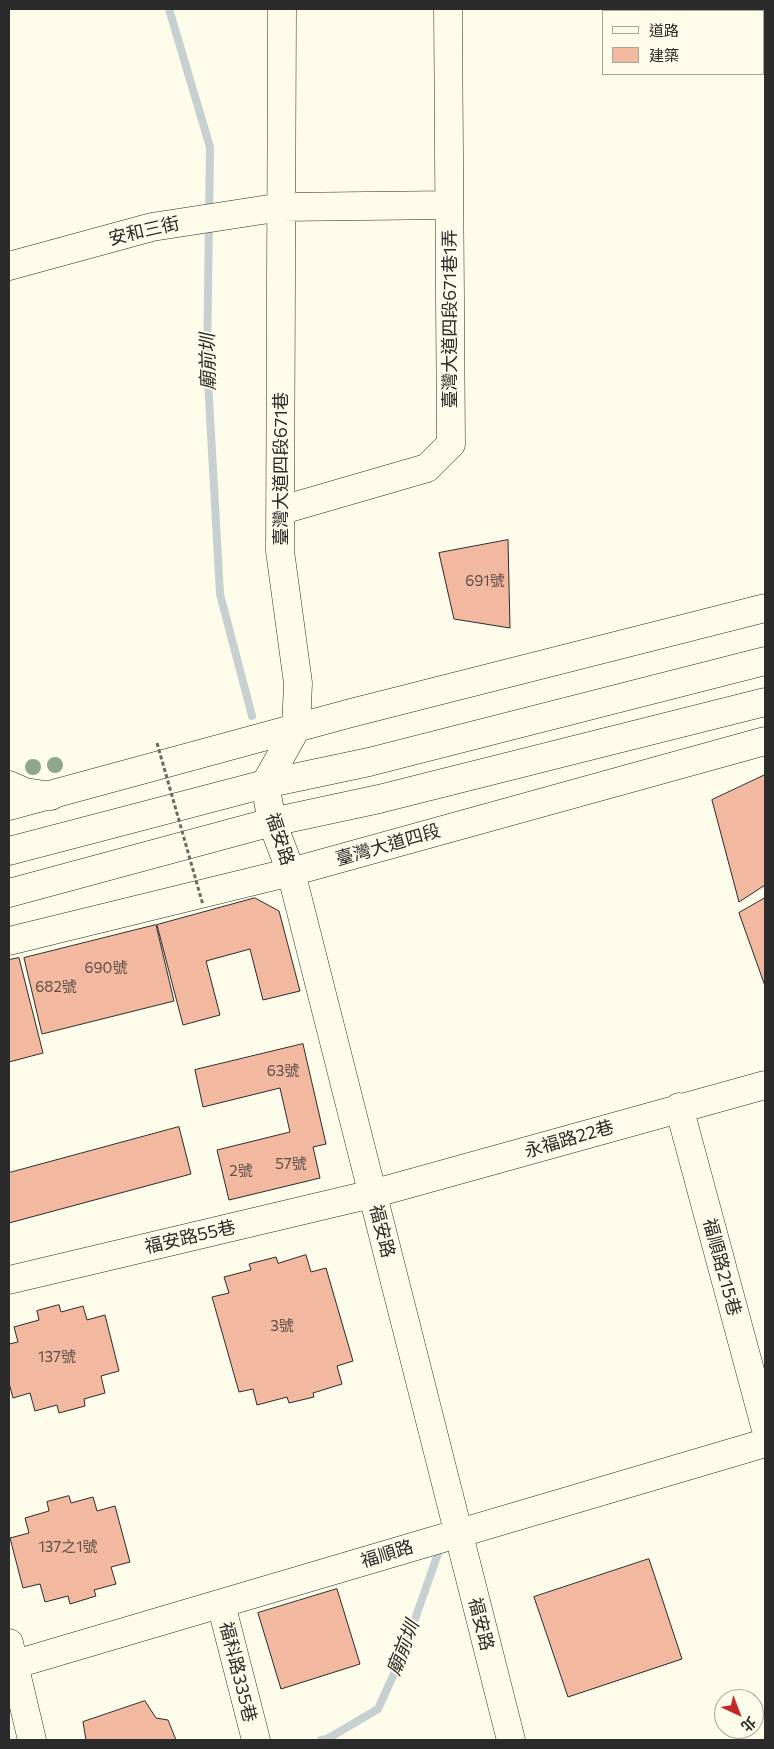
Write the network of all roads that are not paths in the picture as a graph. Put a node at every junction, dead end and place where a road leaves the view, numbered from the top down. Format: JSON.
{"nodes":[{"id":1,"x":282,"y":9,"type":"edge"},
{"id":2,"x":448,"y":9,"type":"edge"},
{"id":3,"x":282,"y":206,"type":"junction"},
{"id":4,"x":449,"y":206,"type":"junction"},
{"id":5,"x":9,"y":266,"type":"edge"},
{"id":6,"x":282,"y":510,"type":"junction"},
{"id":7,"x":765,"y":608,"type":"edge"},
{"id":8,"x":765,"y":661,"type":"edge"},
{"id":9,"x":765,"y":702,"type":"edge"},
{"id":10,"x":296,"y":729,"type":"junction"},
{"id":11,"x":765,"y":741,"type":"edge"},
{"id":12,"x":265,"y":784,"type":"junction"},
{"id":13,"x":9,"y":785,"type":"edge"},
{"id":14,"x":51,"y":796,"type":"junction"},
{"id":15,"x":9,"y":806,"type":"edge"},
{"id":16,"x":272,"y":822,"type":"junction"},
{"id":17,"x":9,"y":851,"type":"edge"},
{"id":18,"x":291,"y":872,"type":"junction"},
{"id":19,"x":9,"y":893,"type":"edge"},
{"id":20,"x":9,"y":941,"type":"edge"},
{"id":21,"x":765,"y":1085,"type":"edge"},
{"id":22,"x":679,"y":1108,"type":"junction"},
{"id":23,"x":372,"y":1194,"type":"junction"},
{"id":24,"x":9,"y":1280,"type":"edge"},
{"id":25,"x":765,"y":1426,"type":"edge"},
{"id":26,"x":765,"y":1443,"type":"edge"},
{"id":27,"x":458,"y":1533,"type":"junction"},
{"id":28,"x":221,"y":1604,"type":"junction"},
{"id":29,"x":11,"y":1658,"type":"edge"},
{"id":30,"x":32,"y":1740,"type":"edge"},
{"id":31,"x":256,"y":1740,"type":"edge"},
{"id":32,"x":511,"y":1740,"type":"edge"}],
"edges":[{"from":1,"to":3,"type":"street","name":"臺灣大道四段671巷"},
{"from":2,"to":4,"type":"street","name":"臺灣大道四段671巷1弄"},
{"from":3,"to":4,"type":"street"},
{"from":3,"to":5,"type":"street","name":"安和三街"},
{"from":3,"to":6,"type":"street","name":"臺灣大道四段671巷"},
{"from":4,"to":6,"type":"street","name":"臺灣大道四段671巷1弄"},
{"from":6,"to":10,"type":"street","name":"臺灣大道四段671巷"},
{"from":7,"to":10,"type":"street"},
{"from":8,"to":12,"type":"street"},
{"from":9,"to":16,"type":"street"},
{"from":10,"to":12,"type":"street"},
{"from":10,"to":14,"type":"street"},
{"from":11,"to":18,"type":"street","name":"臺灣大道四段"},
{"from":12,"to":16,"type":"street","name":"福安路"},
{"from":12,"to":17,"type":"street"},
{"from":13,"to":14,"type":"street"},
{"from":14,"to":15,"type":"street"},
{"from":16,"to":18,"type":"street","name":"福安路"},
{"from":16,"to":19,"type":"street"},
{"from":18,"to":20,"type":"street","name":"臺灣大道四段"},
{"from":18,"to":23,"type":"street","name":"福安路"},
{"from":21,"to":22,"type":"street","name":"永福路22巷"},
{"from":22,"to":23,"type":"street","name":"永福路22巷"},
{"from":22,"to":25,"type":"street","name":"福順路215巷"},
{"from":23,"to":24,"type":"street","name":"福安路55巷"},
{"from":23,"to":27,"type":"street","name":"福安路"},
{"from":26,"to":27,"type":"street","name":"福順路"},
{"from":27,"to":28,"type":"street","name":"福順路"},
{"from":27,"to":32,"type":"street","name":"福安路"},
{"from":28,"to":29,"type":"street","name":"福順路"},
{"from":28,"to":31,"type":"street","name":"福科路335巷"},
{"from":29,"to":30,"type":"street"}]}
